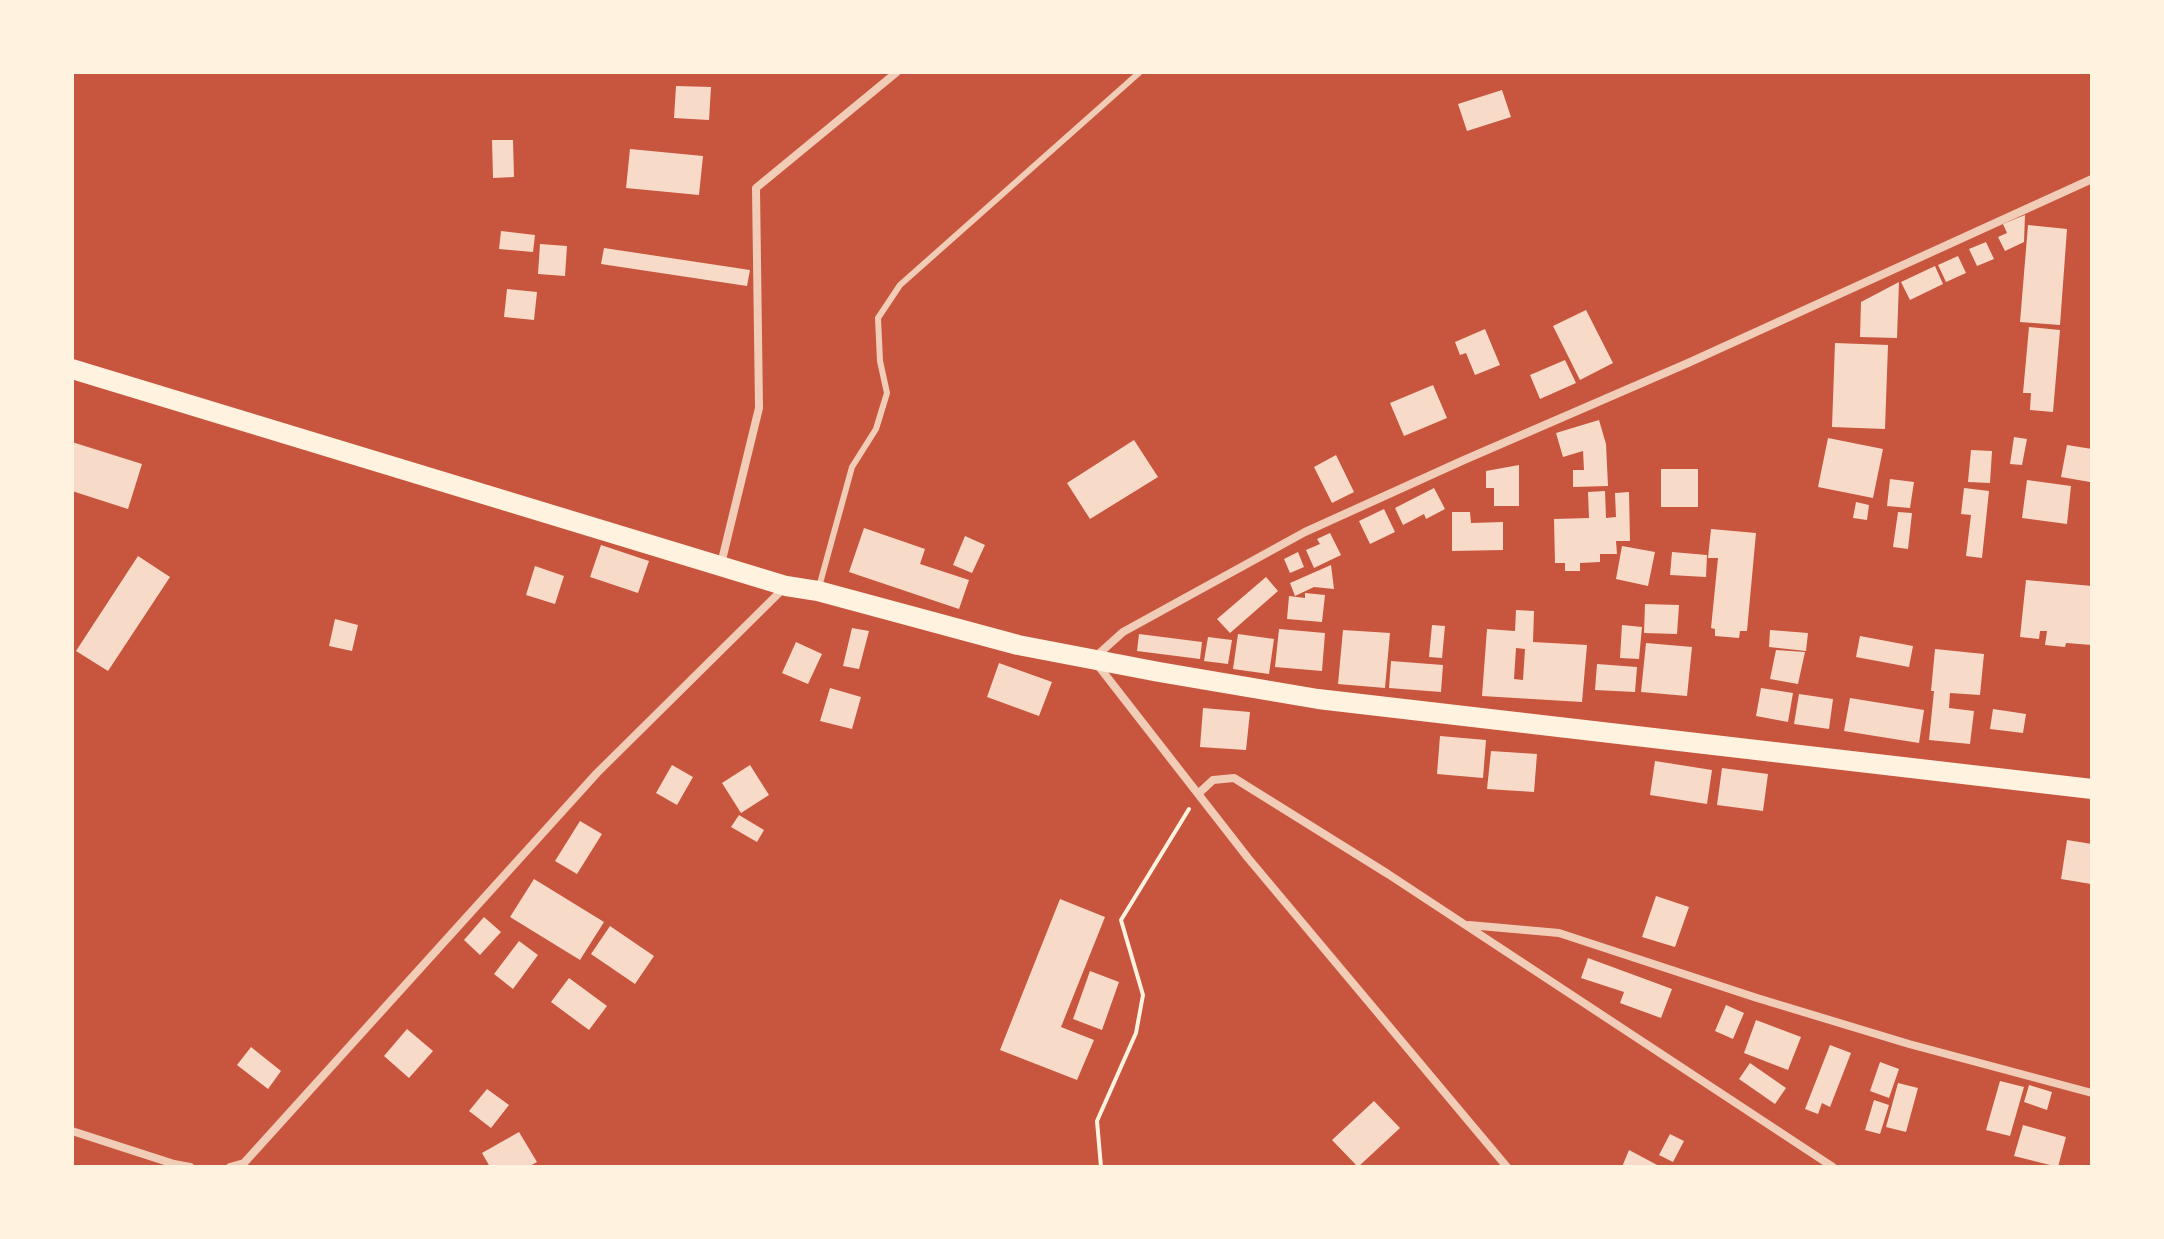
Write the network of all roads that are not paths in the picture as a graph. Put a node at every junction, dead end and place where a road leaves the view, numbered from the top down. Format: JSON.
{"nodes":[{"id":1,"x":897,"y":72,"type":"edge"},
{"id":2,"x":1140,"y":72,"type":"edge"},
{"id":3,"x":2092,"y":179,"type":"edge"},
{"id":4,"x":72,"y":369,"type":"edge"},
{"id":5,"x":721,"y":566,"type":"junction"},
{"id":6,"x":786,"y":586,"type":"junction"},
{"id":7,"x":818,"y":591,"type":"junction"},
{"id":8,"x":1093,"y":659,"type":"junction"},
{"id":9,"x":2092,"y":789,"type":"edge"},
{"id":10,"x":1198,"y":794,"type":"junction"},
{"id":11,"x":1466,"y":925,"type":"junction"},
{"id":12,"x":2092,"y":1093,"type":"edge"},
{"id":13,"x":72,"y":1131,"type":"edge"},
{"id":14,"x":190,"y":1167,"type":"edge"},
{"id":15,"x":230,"y":1167,"type":"edge"},
{"id":16,"x":1507,"y":1167,"type":"edge"},
{"id":17,"x":1833,"y":1167,"type":"edge"}],
"edges":[{"from":1,"to":5,"type":"street"},
{"from":2,"to":7,"type":"lane"},
{"from":3,"to":8,"type":"street"},
{"from":4,"to":5,"type":"main road"},
{"from":5,"to":6,"type":"main road"},
{"from":6,"to":7,"type":"main road"},
{"from":6,"to":15,"type":"street"},
{"from":7,"to":8,"type":"main road"},
{"from":8,"to":9,"type":"main road"},
{"from":8,"to":10,"type":"street"},
{"from":10,"to":11,"type":"street"},
{"from":10,"to":16,"type":"street"},
{"from":11,"to":12,"type":"street"},
{"from":11,"to":17,"type":"street"},
{"from":13,"to":14,"type":"street"}]}
